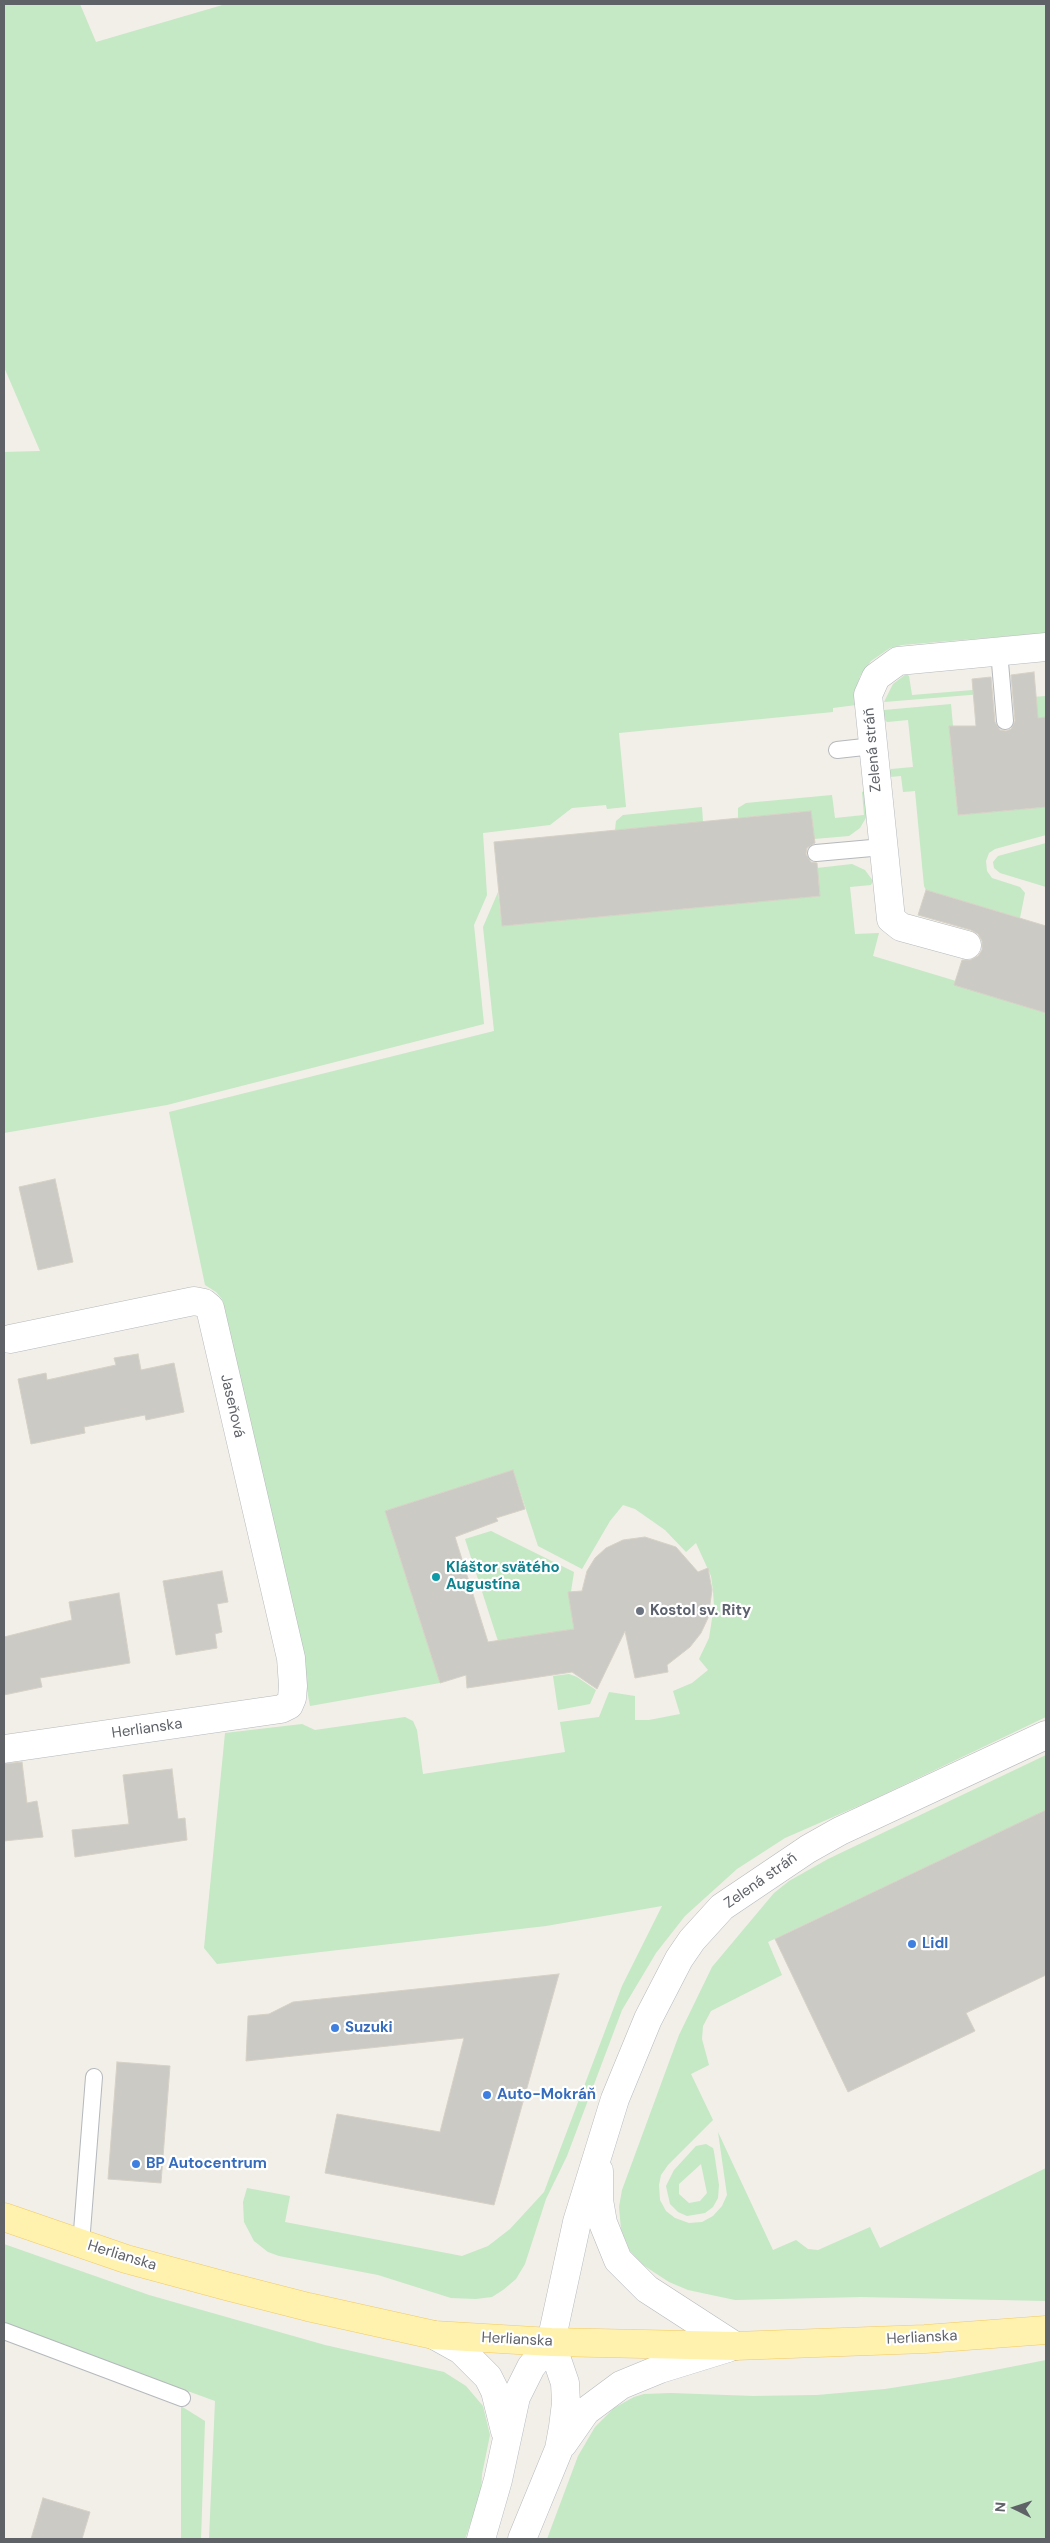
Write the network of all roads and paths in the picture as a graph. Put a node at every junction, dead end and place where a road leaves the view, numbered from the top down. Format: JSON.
{"nodes":[{"id":1,"x":1046,"y":647,"type":"edge"},
{"id":2,"x":999,"y":651,"type":"junction"},
{"id":3,"x":1005,"y":721,"type":"dead end"},
{"id":4,"x":873,"y":746,"type":"junction"},
{"id":5,"x":837,"y":750,"type":"dead end"},
{"id":6,"x":883,"y":848,"type":"junction"},
{"id":7,"x":816,"y":853,"type":"dead end"},
{"id":8,"x":967,"y":945,"type":"dead end"},
{"id":9,"x":10,"y":1339,"type":"dead end"},
{"id":10,"x":288,"y":1706,"type":"joint"},
{"id":11,"x":1046,"y":1735,"type":"edge"},
{"id":12,"x":4,"y":1749,"type":"edge"},
{"id":13,"x":94,"y":2077,"type":"dead end"},
{"id":14,"x":598,"y":2149,"type":"junction"},
{"id":15,"x":4,"y":2217,"type":"edge"},
{"id":16,"x":81,"y":2244,"type":"junction"},
{"id":17,"x":1046,"y":2330,"type":"edge"},
{"id":18,"x":4,"y":2331,"type":"edge"},
{"id":19,"x":434,"y":2334,"type":"junction"},
{"id":20,"x":551,"y":2342,"type":"junction"},
{"id":21,"x":735,"y":2346,"type":"junction"},
{"id":22,"x":182,"y":2398,"type":"dead end"},
{"id":23,"x":506,"y":2440,"type":"junction"},
{"id":24,"x":559,"y":2449,"type":"junction"},
{"id":25,"x":480,"y":2539,"type":"edge"},
{"id":26,"x":522,"y":2539,"type":"edge"}],
"edges":[{"from":1,"to":2,"type":"street","name":"Zelená stráň"},
{"from":2,"to":3,"type":"lane"},
{"from":2,"to":4,"type":"street","name":"Zelená stráň"},
{"from":4,"to":5,"type":"lane"},
{"from":4,"to":6,"type":"street","name":"Zelená stráň"},
{"from":6,"to":7,"type":"lane"},
{"from":6,"to":8,"type":"street","name":"Zelená stráň"},
{"from":9,"to":10,"type":"street","name":"Jaseňová"},
{"from":10,"to":12,"type":"street","name":"Herlianska"},
{"from":11,"to":14,"type":"street","name":"Zelená stráň"},
{"from":13,"to":16,"type":"lane"},
{"from":14,"to":20,"type":"street","name":"Zelená stráň"},
{"from":14,"to":21,"type":"street"},
{"from":15,"to":16,"type":"main road","name":"Herlianska"},
{"from":16,"to":19,"type":"main road","name":"Herlianska"},
{"from":17,"to":21,"type":"main road","name":"Herlianska"},
{"from":18,"to":22,"type":"lane"},
{"from":19,"to":20,"type":"main road","name":"Herlianska"},
{"from":19,"to":23,"type":"street"},
{"from":20,"to":21,"type":"main road","name":"Herlianska"},
{"from":20,"to":23,"type":"street"},
{"from":20,"to":24,"type":"street"},
{"from":21,"to":24,"type":"street"},
{"from":23,"to":25,"type":"street"},
{"from":24,"to":26,"type":"street"}]}
